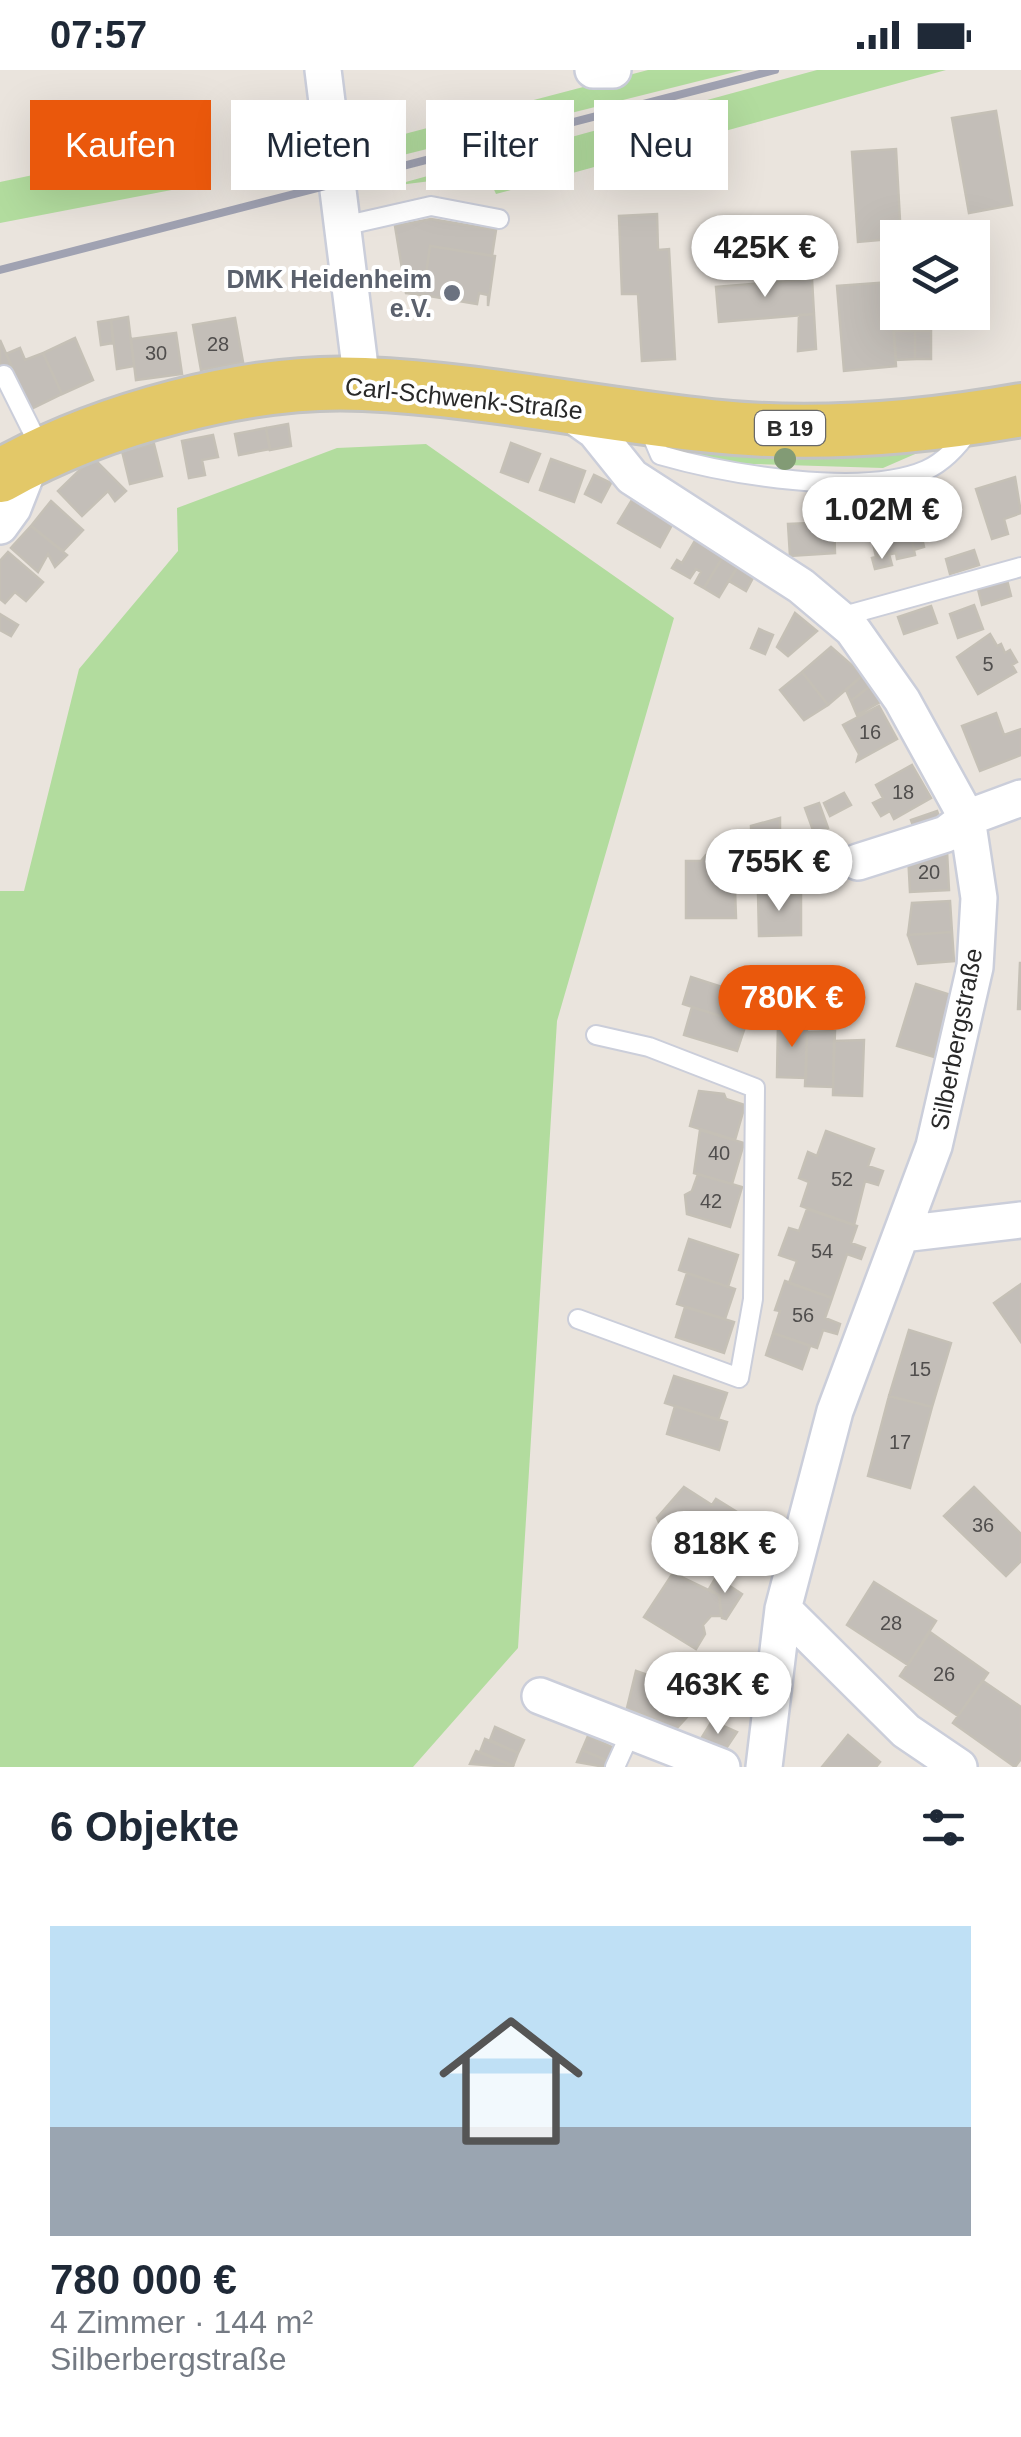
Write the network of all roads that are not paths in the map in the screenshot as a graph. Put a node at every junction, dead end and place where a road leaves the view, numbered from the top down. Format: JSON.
{"nodes":[{"id":1,"x":323,"y":70,"type":"edge"},
{"id":2,"x":593,"y":70,"type":"edge"},
{"id":3,"x":614,"y":70,"type":"edge"},
{"id":4,"x":500,"y":219,"type":"dead end"},
{"id":5,"x":343,"y":226,"type":"junction"},
{"id":6,"x":4,"y":376,"type":"dead end"},
{"id":7,"x":362,"y":384,"type":"junction"},
{"id":8,"x":559,"y":406,"type":"junction"},
{"id":9,"x":1000,"y":414,"type":"edge"},
{"id":10,"x":24,"y":469,"type":"edge"},
{"id":11,"x":0,"y":526,"type":"edge"},
{"id":12,"x":1021,"y":567,"type":"edge"},
{"id":13,"x":839,"y":618,"type":"junction"},
{"id":14,"x":1021,"y":798,"type":"edge"},
{"id":15,"x":967,"y":818,"type":"junction"},
{"id":16,"x":858,"y":862,"type":"dead end"},
{"id":17,"x":596,"y":1035,"type":"dead end"},
{"id":18,"x":1021,"y":1220,"type":"edge"},
{"id":19,"x":902,"y":1234,"type":"junction"},
{"id":20,"x":578,"y":1319,"type":"dead end"},
{"id":21,"x":783,"y":1610,"type":"junction"},
{"id":22,"x":540,"y":1696,"type":"dead end"},
{"id":23,"x":630,"y":1734,"type":"junction"},
{"id":24,"x":615,"y":1767,"type":"edge"},
{"id":25,"x":722,"y":1767,"type":"edge"},
{"id":26,"x":764,"y":1767,"type":"edge"},
{"id":27,"x":959,"y":1767,"type":"edge"}],
"edges":[{"from":1,"to":5,"type":"street"},
{"from":2,"to":3,"type":"street"},
{"from":4,"to":5,"type":"lane"},
{"from":5,"to":7,"type":"street"},
{"from":6,"to":10,"type":"lane"},
{"from":7,"to":8,"type":"main road","name":"Carl-Schwenk-Straße","number":"B 19"},
{"from":7,"to":10,"type":"main road","name":"Carl-Schwenk-Straße","number":"B 19"},
{"from":8,"to":9,"type":"main road","name":"Carl-Schwenk-Straße","number":"B 19"},
{"from":8,"to":13,"type":"street","name":"Silberbergstraße"},
{"from":10,"to":11,"type":"street"},
{"from":12,"to":13,"type":"lane"},
{"from":13,"to":15,"type":"street","name":"Silberbergstraße"},
{"from":14,"to":15,"type":"street"},
{"from":15,"to":16,"type":"street"},
{"from":15,"to":19,"type":"street","name":"Silberbergstraße"},
{"from":17,"to":20,"type":"lane"},
{"from":18,"to":19,"type":"street"},
{"from":19,"to":21,"type":"street","name":"Silberbergstraße"},
{"from":21,"to":26,"type":"street","name":"Silberbergstraße"},
{"from":21,"to":27,"type":"street"},
{"from":22,"to":23,"type":"street"},
{"from":23,"to":24,"type":"lane"},
{"from":23,"to":25,"type":"street"}]}
